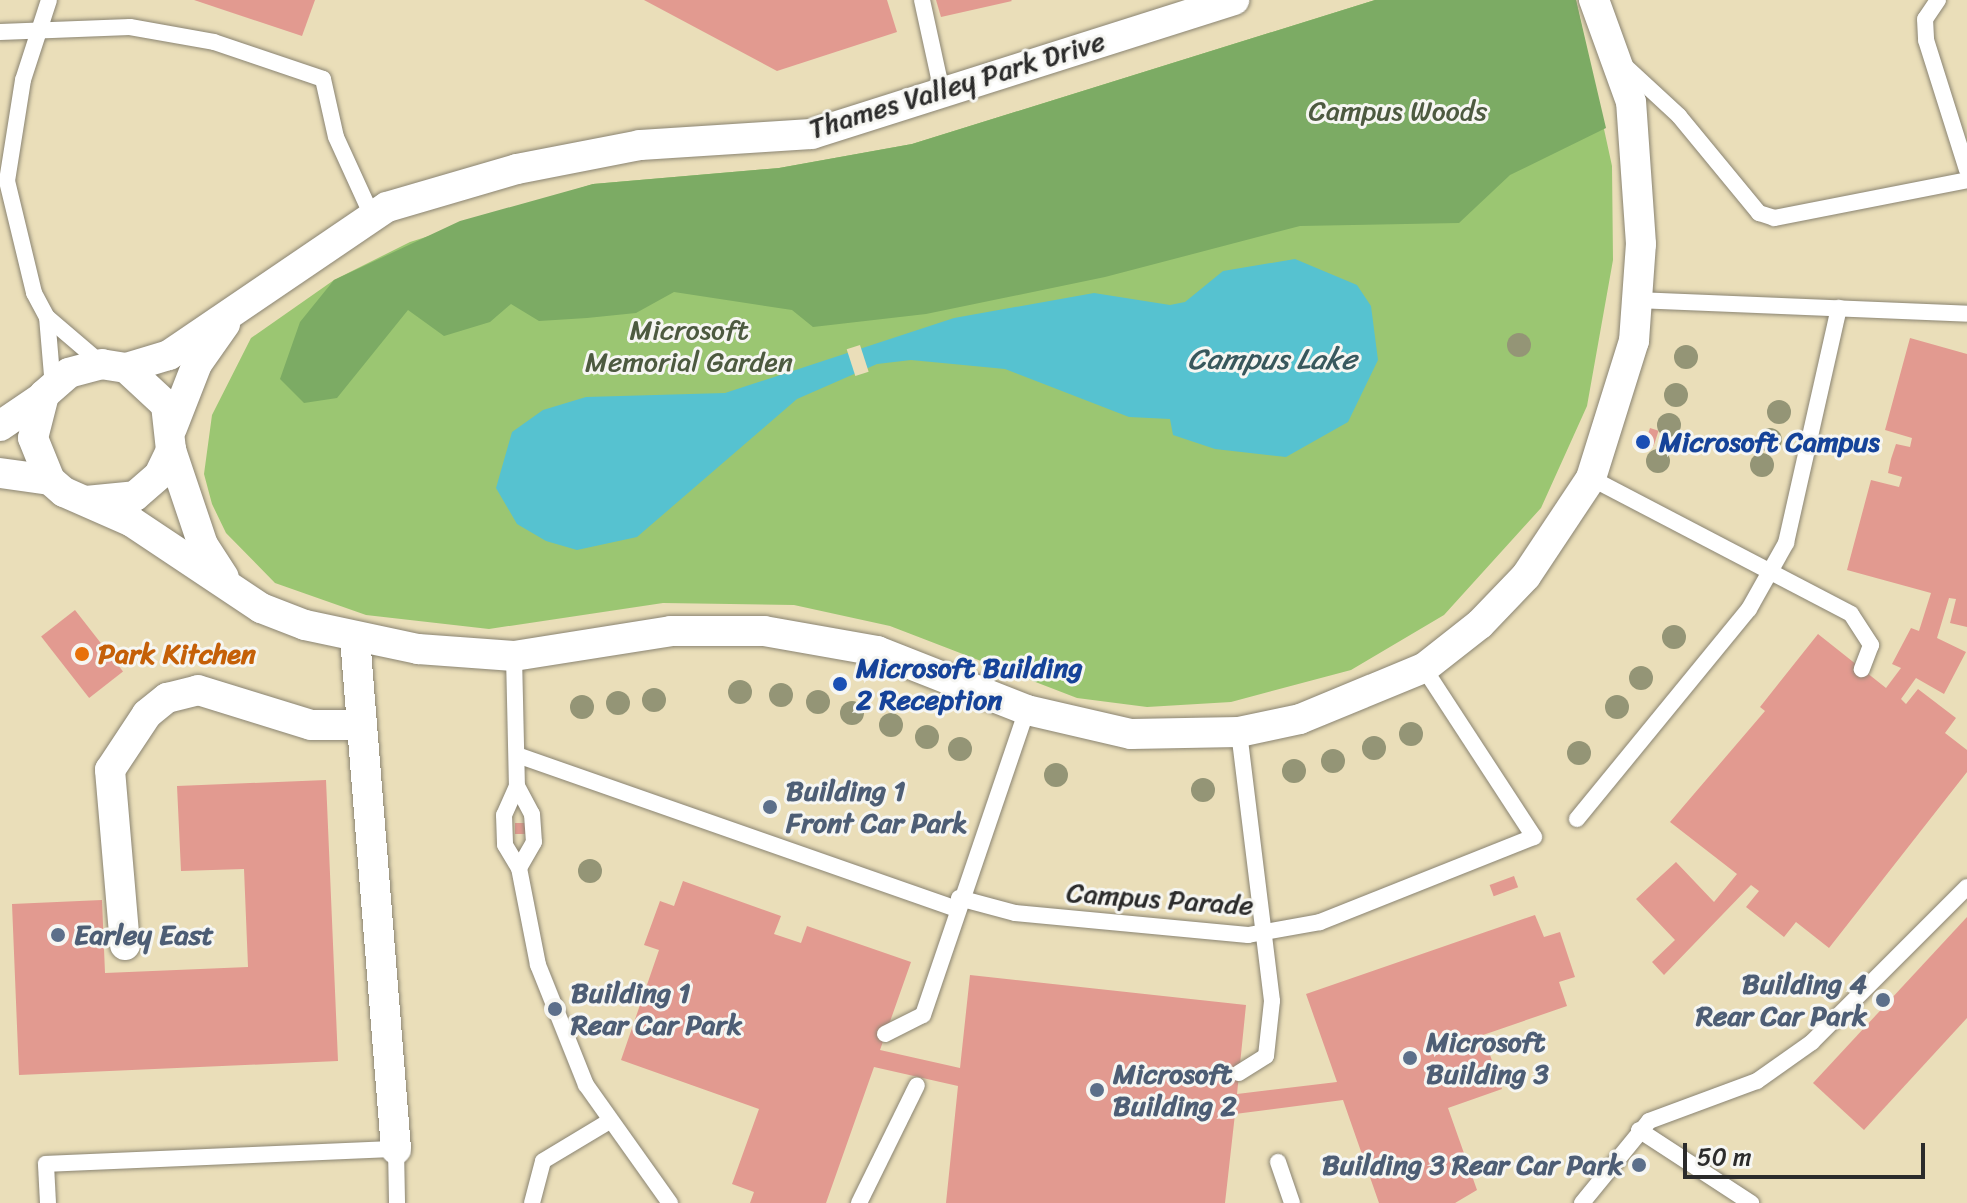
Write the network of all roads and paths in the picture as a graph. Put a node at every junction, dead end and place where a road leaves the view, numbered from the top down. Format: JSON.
{"nodes":[{"id":1,"x":49,"y":0,"type":"edge"},
{"id":2,"x":922,"y":0,"type":"edge"},
{"id":3,"x":1234,"y":0,"type":"edge"},
{"id":4,"x":1594,"y":0,"type":"edge"},
{"id":5,"x":1938,"y":0,"type":"edge"},
{"id":6,"x":0,"y":32,"type":"edge"},
{"id":7,"x":42,"y":35,"type":"junction"},
{"id":8,"x":1614,"y":55,"type":"junction"},
{"id":9,"x":943,"y":96,"type":"junction"},
{"id":10,"x":1967,"y":170,"type":"edge"},
{"id":11,"x":1967,"y":180,"type":"edge"},
{"id":12,"x":372,"y":216,"type":"junction"},
{"id":13,"x":1638,"y":300,"type":"junction"},
{"id":14,"x":1839,"y":308,"type":"junction"},
{"id":15,"x":235,"y":309,"type":"junction"},
{"id":16,"x":1967,"y":314,"type":"edge"},
{"id":17,"x":47,"y":317,"type":"junction"},
{"id":18,"x":114,"y":366,"type":"junction"},
{"id":19,"x":49,"y":391,"type":"junction"},
{"id":20,"x":0,"y":426,"type":"edge"},
{"id":21,"x":172,"y":439,"type":"junction"},
{"id":22,"x":0,"y":473,"type":"edge"},
{"id":23,"x":1591,"y":478,"type":"junction"},
{"id":24,"x":50,"y":480,"type":"junction"},
{"id":25,"x":86,"y":501,"type":"junction"},
{"id":26,"x":1770,"y":572,"type":"junction"},
{"id":27,"x":227,"y":582,"type":"junction"},
{"id":28,"x":355,"y":638,"type":"junction"},
{"id":29,"x":514,"y":656,"type":"junction"},
{"id":30,"x":1424,"y":668,"type":"junction"},
{"id":31,"x":1862,"y":669,"type":"dead end"},
{"id":32,"x":1027,"y":710,"type":"junction"},
{"id":33,"x":360,"y":725,"type":"junction"},
{"id":34,"x":1239,"y":732,"type":"junction"},
{"id":35,"x":517,"y":755,"type":"junction"},
{"id":36,"x":517,"y":786,"type":"junction"},
{"id":37,"x":1577,"y":819,"type":"dead end"},
{"id":38,"x":519,"y":868,"type":"junction"},
{"id":39,"x":1967,"y":887,"type":"edge"},
{"id":40,"x":957,"y":903,"type":"junction"},
{"id":41,"x":1264,"y":933,"type":"junction"},
{"id":42,"x":125,"y":945,"type":"dead end"},
{"id":43,"x":885,"y":1034,"type":"dead end"},
{"id":44,"x":1239,"y":1073,"type":"dead end"},
{"id":45,"x":917,"y":1085,"type":"dead end"},
{"id":46,"x":608,"y":1122,"type":"junction"},
{"id":47,"x":1639,"y":1130,"type":"junction"},
{"id":48,"x":396,"y":1149,"type":"junction"},
{"id":49,"x":1278,"y":1162,"type":"dead end"},
{"id":50,"x":48,"y":1203,"type":"edge"},
{"id":51,"x":397,"y":1203,"type":"edge"},
{"id":52,"x":532,"y":1203,"type":"edge"},
{"id":53,"x":670,"y":1203,"type":"edge"},
{"id":54,"x":859,"y":1203,"type":"edge"},
{"id":55,"x":1292,"y":1203,"type":"edge"},
{"id":56,"x":1582,"y":1203,"type":"edge"},
{"id":57,"x":1751,"y":1203,"type":"edge"}],
"edges":[{"from":1,"to":7,"type":"lane"},
{"from":2,"to":9,"type":"lane"},
{"from":3,"to":9,"type":"street","name":"Thames Valley Park Drive"},
{"from":4,"to":8,"type":"street"},
{"from":5,"to":10,"type":"lane"},
{"from":6,"to":7,"type":"lane"},
{"from":7,"to":12,"type":"lane"},
{"from":7,"to":17,"type":"lane"},
{"from":8,"to":11,"type":"lane"},
{"from":8,"to":13,"type":"street"},
{"from":9,"to":12,"type":"street","name":"Thames Valley Park Drive"},
{"from":12,"to":15,"type":"street","name":"Thames Valley Park Drive"},
{"from":13,"to":14,"type":"lane"},
{"from":13,"to":23,"type":"street"},
{"from":14,"to":16,"type":"lane"},
{"from":14,"to":26,"type":"lane"},
{"from":15,"to":18,"type":"street","name":"Thames Valley Park Drive"},
{"from":15,"to":21,"type":"street","name":"Thames Valley Park Drive"},
{"from":17,"to":18,"type":"lane"},
{"from":17,"to":19,"type":"lane"},
{"from":18,"to":19,"type":"street"},
{"from":18,"to":21,"type":"street"},
{"from":19,"to":20,"type":"street"},
{"from":19,"to":24,"type":"street"},
{"from":21,"to":25,"type":"street"},
{"from":21,"to":27,"type":"street"},
{"from":22,"to":24,"type":"street"},
{"from":23,"to":26,"type":"lane"},
{"from":23,"to":30,"type":"street"},
{"from":24,"to":25,"type":"street"},
{"from":25,"to":27,"type":"street"},
{"from":26,"to":31,"type":"lane"},
{"from":26,"to":37,"type":"lane"},
{"from":27,"to":28,"type":"street"},
{"from":28,"to":29,"type":"street"},
{"from":28,"to":33,"type":"street"},
{"from":29,"to":32,"type":"street"},
{"from":29,"to":35,"type":"lane"},
{"from":30,"to":34,"type":"street"},
{"from":30,"to":41,"type":"lane","name":"Campus Parade"},
{"from":32,"to":34,"type":"street"},
{"from":32,"to":40,"type":"lane"},
{"from":33,"to":42,"type":"street"},
{"from":33,"to":48,"type":"street"},
{"from":34,"to":41,"type":"lane"},
{"from":35,"to":36,"type":"lane"},
{"from":35,"to":40,"type":"lane","name":"Campus Parade"},
{"from":36,"to":38,"type":"lane"},
{"from":36,"to":38,"type":"lane"},
{"from":38,"to":46,"type":"lane"},
{"from":39,"to":47,"type":"lane"},
{"from":40,"to":41,"type":"lane","name":"Campus Parade"},
{"from":40,"to":43,"type":"lane"},
{"from":41,"to":44,"type":"lane"},
{"from":45,"to":54,"type":"lane"},
{"from":46,"to":52,"type":"lane"},
{"from":46,"to":53,"type":"lane"},
{"from":47,"to":56,"type":"lane"},
{"from":47,"to":57,"type":"lane"},
{"from":48,"to":50,"type":"lane"},
{"from":48,"to":51,"type":"lane"},
{"from":49,"to":55,"type":"lane"}]}
